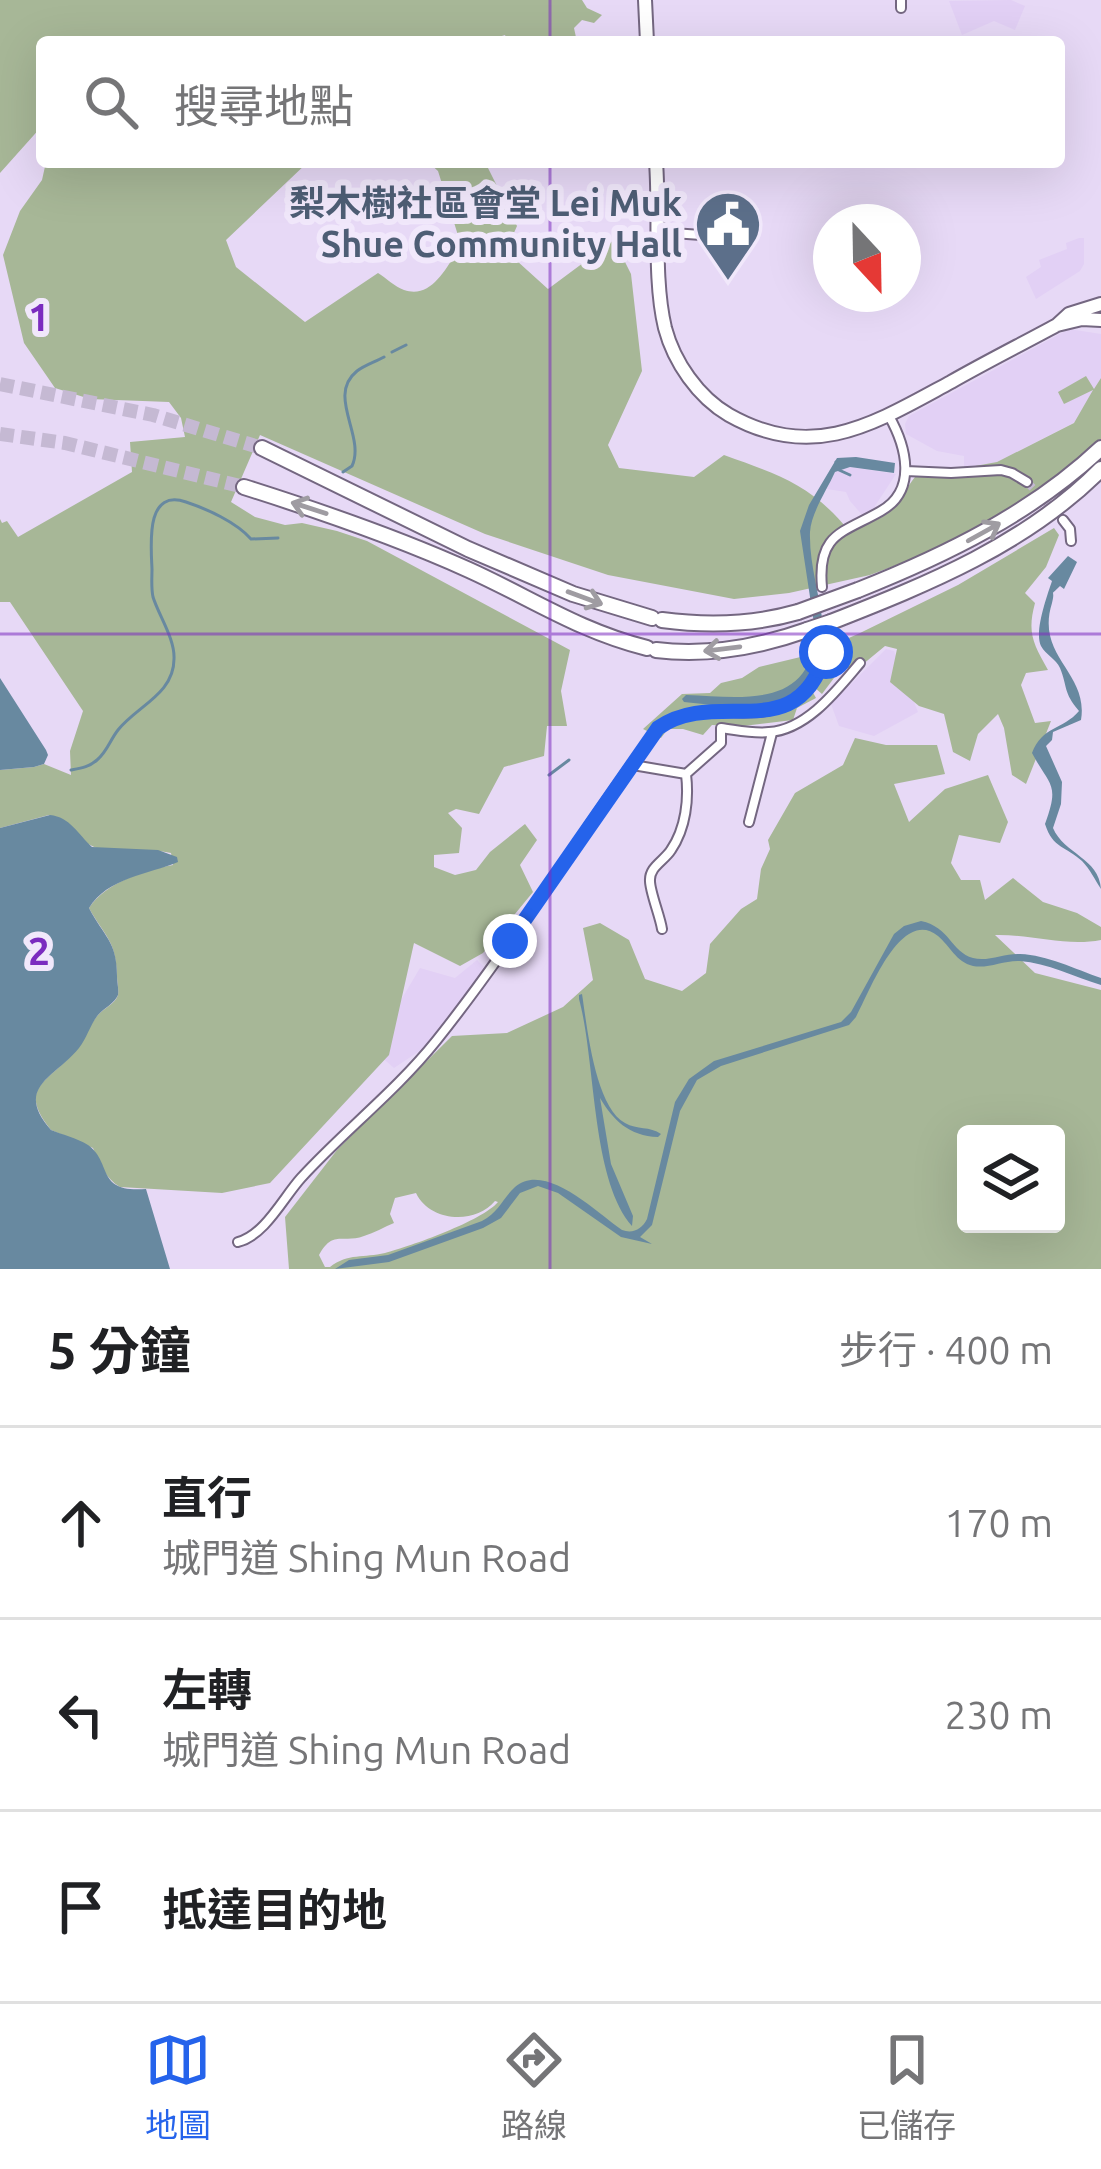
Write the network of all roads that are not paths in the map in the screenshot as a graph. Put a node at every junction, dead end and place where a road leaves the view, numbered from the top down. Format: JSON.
{"nodes":[{"id":1,"x":645,"y":0,"type":"edge"},
{"id":2,"x":647,"y":36,"type":"edge"},
{"id":3,"x":656,"y":168,"type":"edge"},
{"id":4,"x":659,"y":232,"type":"junction"},
{"id":5,"x":715,"y":236,"type":"dead end"},
{"id":6,"x":1101,"y":304,"type":"edge"},
{"id":7,"x":1101,"y":320,"type":"edge"},
{"id":8,"x":1057,"y":325,"type":"junction"},
{"id":9,"x":889,"y":416,"type":"junction"},
{"id":10,"x":262,"y":448,"type":"tunnel mouth"},
{"id":11,"x":1101,"y":448,"type":"edge"},
{"id":12,"x":1101,"y":469,"type":"edge"},
{"id":13,"x":906,"y":471,"type":"junction"},
{"id":14,"x":1101,"y":481,"type":"edge"},
{"id":15,"x":1027,"y":482,"type":"tunnel mouth"},
{"id":16,"x":244,"y":487,"type":"tunnel mouth"},
{"id":17,"x":1066,"y":502,"type":"junction"},
{"id":18,"x":1064,"y":520,"type":"tunnel mouth"},
{"id":19,"x":1071,"y":541,"type":"dead end"},
{"id":20,"x":822,"y":587,"type":"dead end"},
{"id":21,"x":829,"y":637,"type":"dead end"},
{"id":22,"x":860,"y":663,"type":"dead end"},
{"id":23,"x":717,"y":711,"type":"junction"},
{"id":24,"x":721,"y":728,"type":"junction"},
{"id":25,"x":772,"y":733,"type":"junction"},
{"id":26,"x":633,"y":765,"type":"junction"},
{"id":27,"x":686,"y":774,"type":"junction"},
{"id":28,"x":749,"y":822,"type":"dead end"},
{"id":29,"x":662,"y":929,"type":"dead end"},
{"id":30,"x":238,"y":1242,"type":"dead end"}],
"edges":[{"from":1,"to":2,"type":"main road"},
{"from":3,"to":4,"type":"main road"},
{"from":4,"to":5,"type":"street"},
{"from":4,"to":9,"type":"main road"},
{"from":6,"to":8,"type":"main road"},
{"from":7,"to":8,"type":"main road"},
{"from":8,"to":9,"type":"main road"},
{"from":9,"to":13,"type":"street"},
{"from":10,"to":11,"type":"highway","one_way":true,"bridge":true},
{"from":12,"to":17,"type":"highway"},
{"from":13,"to":15,"type":"street"},
{"from":13,"to":20,"type":"street"},
{"from":14,"to":17,"type":"highway"},
{"from":17,"to":16,"type":"highway","one_way":true,"bridge":true},
{"from":18,"to":19,"type":"street"},
{"from":21,"to":23,"type":"street"},
{"from":22,"to":25,"type":"street"},
{"from":23,"to":24,"type":"street"},
{"from":23,"to":26,"type":"street"},
{"from":24,"to":25,"type":"street"},
{"from":24,"to":27,"type":"street"},
{"from":25,"to":28,"type":"street"},
{"from":26,"to":27,"type":"street"},
{"from":26,"to":30,"type":"street"},
{"from":27,"to":29,"type":"street"}]}
